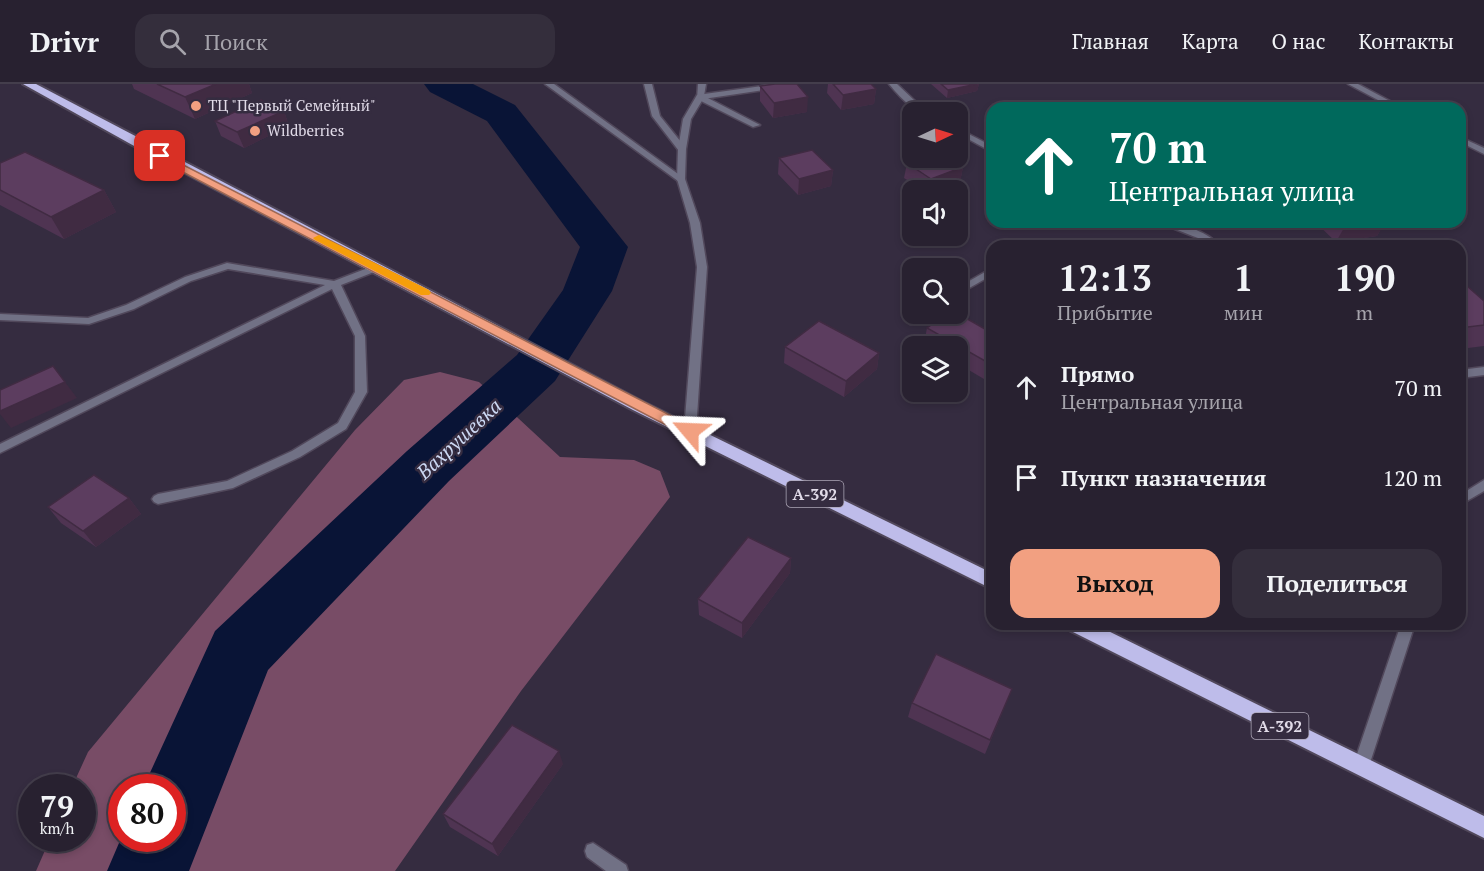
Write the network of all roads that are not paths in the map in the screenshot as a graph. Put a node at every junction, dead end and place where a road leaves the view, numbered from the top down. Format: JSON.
{"nodes":[{"id":1,"x":28,"y":84,"type":"edge"},
{"id":2,"x":549,"y":84,"type":"edge"},
{"id":3,"x":648,"y":84,"type":"edge"},
{"id":4,"x":702,"y":84,"type":"edge"},
{"id":5,"x":792,"y":84,"type":"edge"},
{"id":6,"x":893,"y":84,"type":"edge"},
{"id":7,"x":1352,"y":84,"type":"edge"},
{"id":8,"x":700,"y":97,"type":"junction"},
{"id":9,"x":911,"y":102,"type":"edge"},
{"id":10,"x":1388,"y":102,"type":"edge"},
{"id":11,"x":756,"y":126,"type":"dead end"},
{"id":12,"x":968,"y":136,"type":"edge"},
{"id":13,"x":1466,"y":142,"type":"edge"},
{"id":14,"x":986,"y":147,"type":"edge"},
{"id":15,"x":682,"y":149,"type":"junction"},
{"id":16,"x":1484,"y":151,"type":"edge"},
{"id":17,"x":681,"y":179,"type":"junction"},
{"id":18,"x":1178,"y":228,"type":"edge"},
{"id":19,"x":1208,"y":240,"type":"edge"},
{"id":20,"x":376,"y":267,"type":"junction"},
{"id":21,"x":986,"y":275,"type":"edge"},
{"id":22,"x":335,"y":284,"type":"junction"},
{"id":23,"x":968,"y":285,"type":"edge"},
{"id":24,"x":0,"y":317,"type":"edge"},
{"id":25,"x":1484,"y":371,"type":"edge"},
{"id":26,"x":1466,"y":373,"type":"edge"},
{"id":27,"x":690,"y":431,"type":"junction"},
{"id":28,"x":0,"y":449,"type":"edge"},
{"id":29,"x":1484,"y":484,"type":"edge"},
{"id":30,"x":1466,"y":497,"type":"edge"},
{"id":31,"x":158,"y":499,"type":"dead end"},
{"id":32,"x":986,"y":579,"type":"edge"},
{"id":33,"x":1088,"y":630,"type":"edge"},
{"id":34,"x":1406,"y":630,"type":"edge"},
{"id":35,"x":1361,"y":766,"type":"junction"},
{"id":36,"x":1484,"y":827,"type":"edge"},
{"id":37,"x":593,"y":851,"type":"dead end"},
{"id":38,"x":620,"y":871,"type":"edge"}],
"edges":[{"from":1,"to":20,"type":"highway","number":"А-392"},
{"from":2,"to":17,"type":"street"},
{"from":3,"to":15,"type":"street"},
{"from":4,"to":8,"type":"street"},
{"from":5,"to":8,"type":"street"},
{"from":6,"to":9,"type":"street"},
{"from":7,"to":10,"type":"street"},
{"from":8,"to":11,"type":"street"},
{"from":8,"to":15,"type":"street"},
{"from":12,"to":14,"type":"street"},
{"from":13,"to":16,"type":"street"},
{"from":15,"to":17,"type":"street"},
{"from":17,"to":27,"type":"street"},
{"from":18,"to":19,"type":"street"},
{"from":20,"to":22,"type":"street"},
{"from":20,"to":27,"type":"highway","number":"А-392"},
{"from":21,"to":23,"type":"street"},
{"from":22,"to":24,"type":"street"},
{"from":22,"to":28,"type":"street"},
{"from":22,"to":31,"type":"street"},
{"from":25,"to":26,"type":"street"},
{"from":27,"to":32,"type":"highway","number":"А-392"},
{"from":29,"to":30,"type":"street"},
{"from":33,"to":35,"type":"highway","number":"А-392"},
{"from":34,"to":35,"type":"street"},
{"from":35,"to":36,"type":"highway","number":"А-392"},
{"from":37,"to":38,"type":"street"}]}
